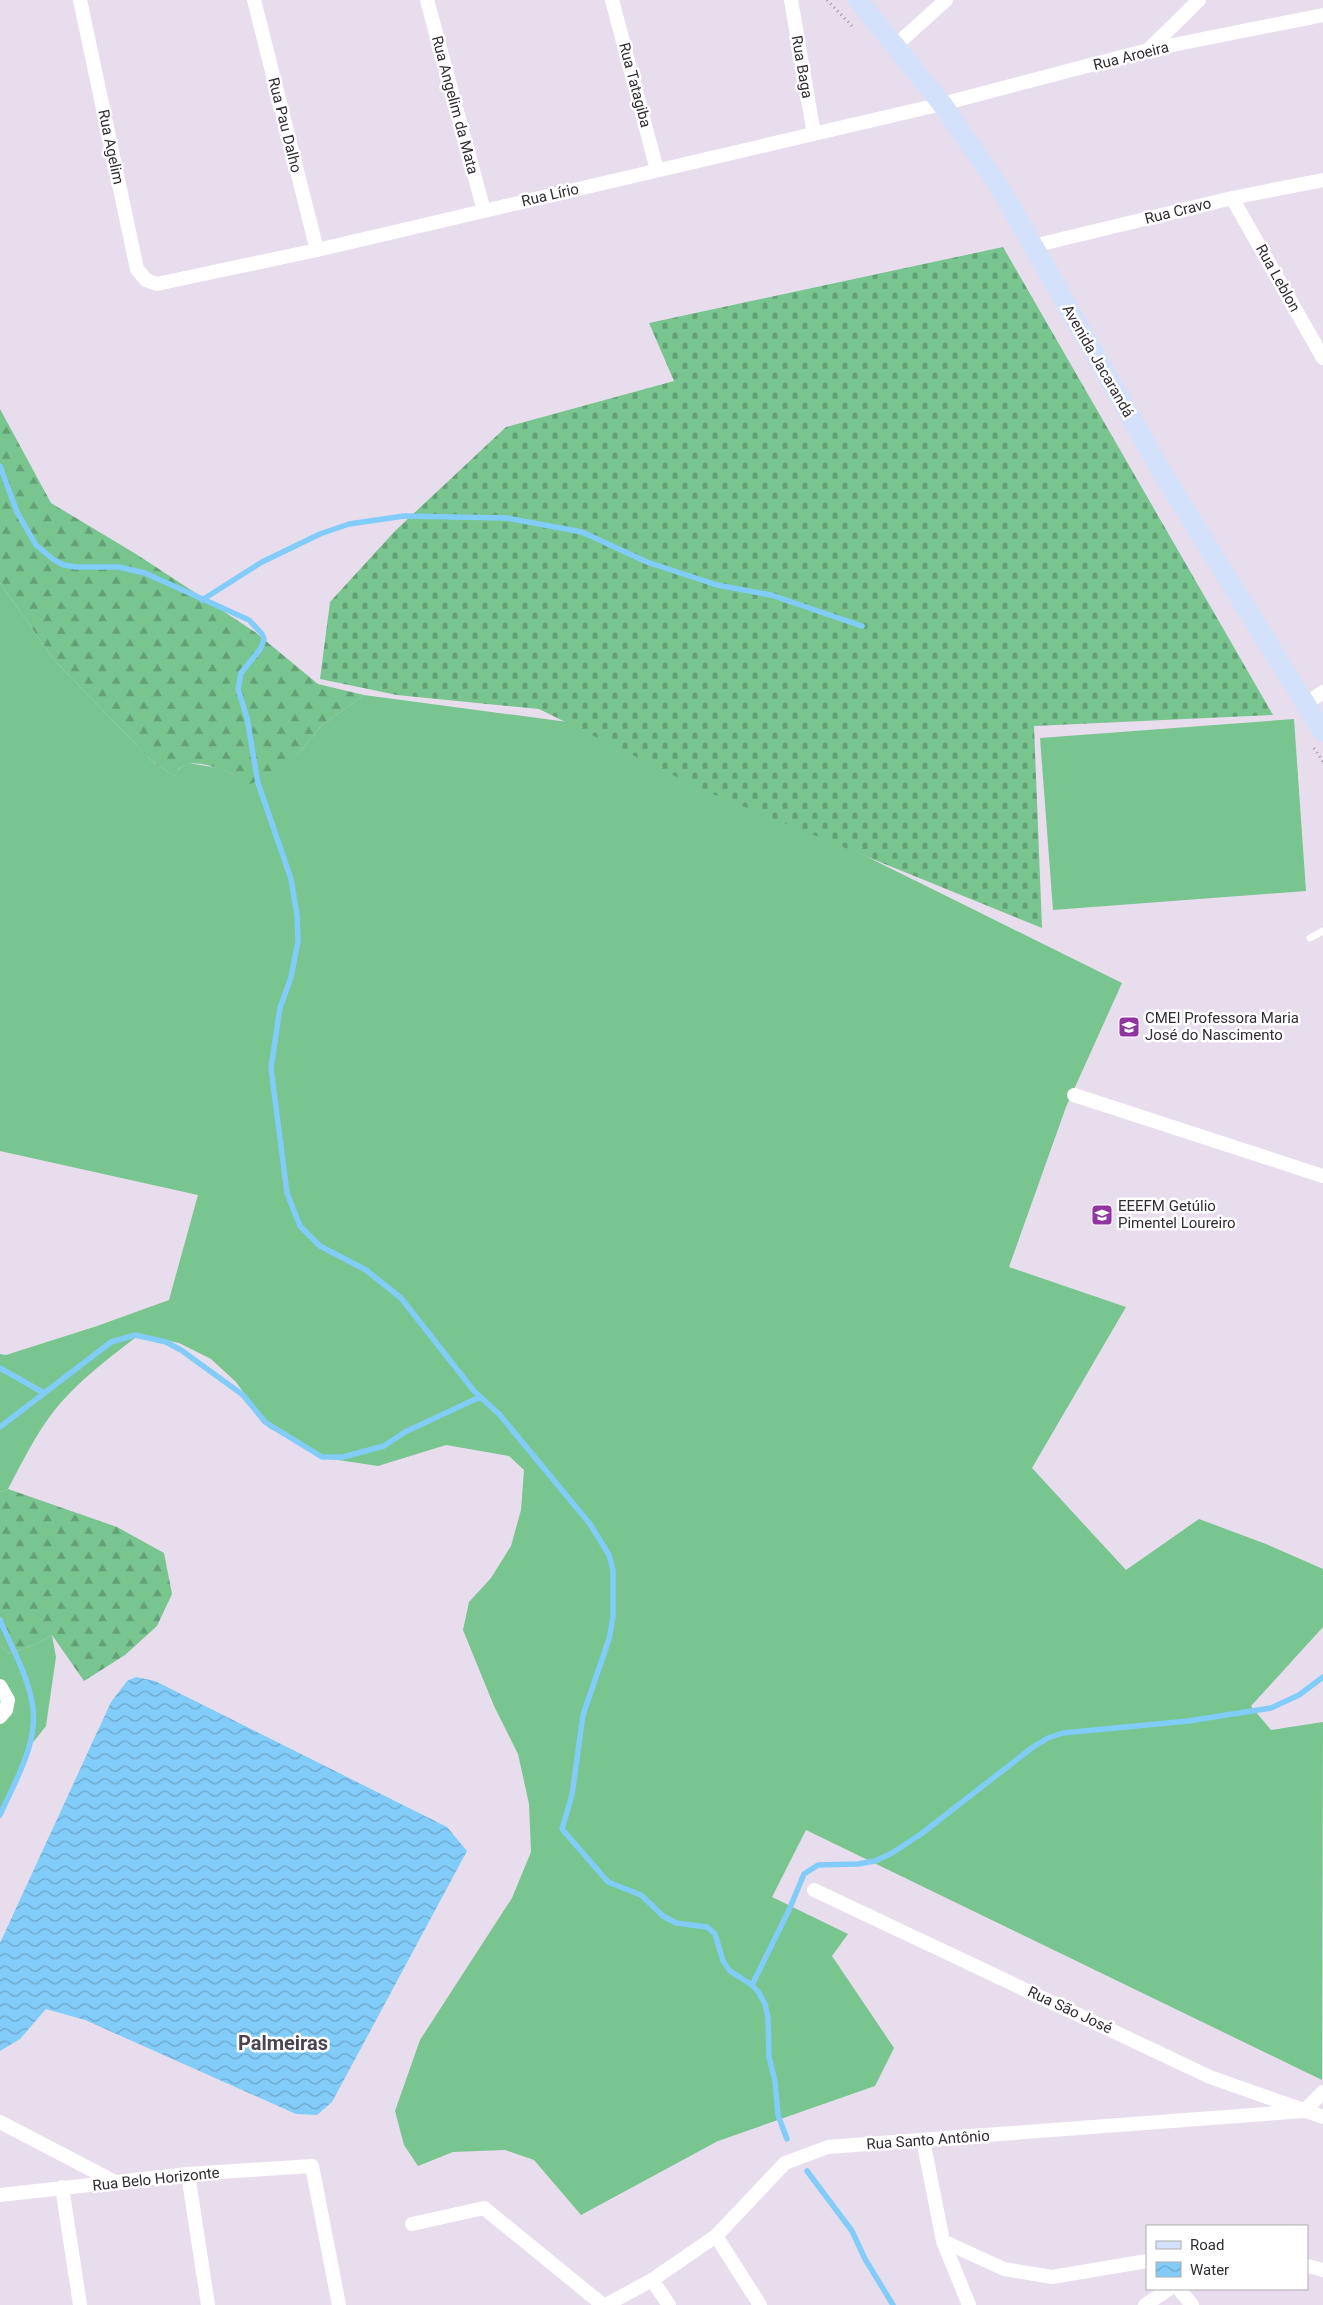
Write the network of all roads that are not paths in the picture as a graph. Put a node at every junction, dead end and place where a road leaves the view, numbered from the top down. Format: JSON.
{"nodes":[{"id":1,"x":80,"y":0,"type":"edge"},
{"id":2,"x":254,"y":0,"type":"edge"},
{"id":3,"x":427,"y":0,"type":"edge"},
{"id":4,"x":612,"y":0,"type":"edge"},
{"id":5,"x":791,"y":0,"type":"edge"},
{"id":6,"x":858,"y":0,"type":"edge"},
{"id":7,"x":946,"y":0,"type":"edge"},
{"id":8,"x":1200,"y":0,"type":"edge"},
{"id":9,"x":1323,"y":15,"type":"edge"},
{"id":10,"x":896,"y":45,"type":"junction"},
{"id":11,"x":1148,"y":50,"type":"junction"},
{"id":12,"x":942,"y":104,"type":"junction"},
{"id":13,"x":814,"y":134,"type":"junction"},
{"id":14,"x":657,"y":170,"type":"junction"},
{"id":15,"x":1323,"y":180,"type":"edge"},
{"id":16,"x":1232,"y":198,"type":"junction"},
{"id":17,"x":484,"y":211,"type":"junction"},
{"id":18,"x":1033,"y":246,"type":"junction"},
{"id":19,"x":317,"y":250,"type":"junction"},
{"id":20,"x":157,"y":284,"type":"joint"},
{"id":21,"x":1323,"y":358,"type":"edge"},
{"id":22,"x":1323,"y":692,"type":"edge"},
{"id":23,"x":1306,"y":704,"type":"junction"},
{"id":24,"x":1323,"y":732,"type":"edge"},
{"id":25,"x":1323,"y":931,"type":"edge"},
{"id":26,"x":1310,"y":938,"type":"dead end"},
{"id":27,"x":1074,"y":1094,"type":"dead end"},
{"id":28,"x":1323,"y":1176,"type":"edge"},
{"id":29,"x":0,"y":1686,"type":"edge"},
{"id":30,"x":0,"y":1717,"type":"edge"},
{"id":31,"x":814,"y":1890,"type":"dead end"},
{"id":32,"x":1323,"y":2092,"type":"edge"},
{"id":33,"x":1304,"y":2111,"type":"junction"},
{"id":34,"x":1323,"y":2117,"type":"edge"},
{"id":35,"x":0,"y":2122,"type":"edge"},
{"id":36,"x":923,"y":2140,"type":"junction"},
{"id":37,"x":188,"y":2174,"type":"junction"},
{"id":38,"x":118,"y":2183,"type":"junction"},
{"id":39,"x":62,"y":2187,"type":"junction"},
{"id":40,"x":0,"y":2195,"type":"edge"},
{"id":41,"x":412,"y":2224,"type":"dead end"},
{"id":42,"x":716,"y":2236,"type":"junction"},
{"id":43,"x":943,"y":2241,"type":"junction"},
{"id":44,"x":1146,"y":2261,"type":"edge"},
{"id":45,"x":1308,"y":2266,"type":"edge"},
{"id":46,"x":1323,"y":2270,"type":"edge"},
{"id":47,"x":652,"y":2280,"type":"junction"},
{"id":48,"x":1168,"y":2290,"type":"edge"},
{"id":49,"x":1180,"y":2290,"type":"edge"},
{"id":50,"x":80,"y":2305,"type":"edge"},
{"id":51,"x":208,"y":2305,"type":"edge"},
{"id":52,"x":340,"y":2305,"type":"edge"},
{"id":53,"x":602,"y":2305,"type":"edge"},
{"id":54,"x":606,"y":2305,"type":"edge"},
{"id":55,"x":669,"y":2305,"type":"edge"},
{"id":56,"x":760,"y":2305,"type":"edge"},
{"id":57,"x":969,"y":2305,"type":"edge"},
{"id":58,"x":1145,"y":2305,"type":"edge"},
{"id":59,"x":1192,"y":2305,"type":"edge"}],
"edges":[{"from":1,"to":20,"type":"street","name":"Rua Agelim"},
{"from":2,"to":19,"type":"street","name":"Rua Pau Dalho"},
{"from":3,"to":17,"type":"street","name":"Rua Angelim da Mata"},
{"from":4,"to":14,"type":"street","name":"Rua Tatagiba"},
{"from":5,"to":13,"type":"street","name":"Rua Baga"},
{"from":6,"to":10,"type":"main road","name":"Avenida Jacarandá"},
{"from":7,"to":10,"type":"street"},
{"from":8,"to":11,"type":"street"},
{"from":9,"to":11,"type":"street","name":"Rua Aroeira"},
{"from":10,"to":12,"type":"main road","name":"Avenida Jacarandá"},
{"from":11,"to":12,"type":"street","name":"Rua Aroeira"},
{"from":12,"to":13,"type":"street","name":"Rua Lírio"},
{"from":12,"to":18,"type":"main road","name":"Avenida Jacarandá"},
{"from":13,"to":14,"type":"street","name":"Rua Lírio"},
{"from":14,"to":17,"type":"street","name":"Rua Lírio"},
{"from":15,"to":16,"type":"street","name":"Rua Cravo"},
{"from":16,"to":18,"type":"street","name":"Rua Cravo"},
{"from":16,"to":21,"type":"street","name":"Rua Leblon"},
{"from":17,"to":19,"type":"street","name":"Rua Lírio"},
{"from":18,"to":23,"type":"main road","name":"Avenida Jacarandá"},
{"from":19,"to":20,"type":"street","name":"Rua Lírio"},
{"from":22,"to":23,"type":"street"},
{"from":23,"to":24,"type":"main road","name":"Avenida Jacarandá"},
{"from":25,"to":26,"type":"lane"},
{"from":27,"to":28,"type":"street"},
{"from":29,"to":30,"type":"street"},
{"from":31,"to":33,"type":"street","name":"Rua São José"},
{"from":32,"to":33,"type":"street"},
{"from":33,"to":34,"type":"street","name":"Rua São José"},
{"from":33,"to":36,"type":"street","name":"Rua Santo Antônio"},
{"from":35,"to":38,"type":"street"},
{"from":36,"to":42,"type":"street","name":"Rua Santo Antônio"},
{"from":36,"to":43,"type":"street"},
{"from":37,"to":38,"type":"street","name":"Rua Belo Horizonte"},
{"from":37,"to":51,"type":"street"},
{"from":37,"to":52,"type":"street","name":"Rua Belo Horizonte"},
{"from":38,"to":39,"type":"street","name":"Rua Belo Horizonte"},
{"from":39,"to":40,"type":"street","name":"Rua Belo Horizonte"},
{"from":39,"to":50,"type":"street"},
{"from":41,"to":53,"type":"street"},
{"from":42,"to":47,"type":"street","name":"Rua Santo Antônio"},
{"from":42,"to":56,"type":"street"},
{"from":43,"to":44,"type":"street"},
{"from":43,"to":57,"type":"street"},
{"from":45,"to":46,"type":"street"},
{"from":47,"to":54,"type":"street","name":"Rua Santo Antônio"},
{"from":47,"to":55,"type":"street"},
{"from":48,"to":58,"type":"street"},
{"from":49,"to":59,"type":"street"}]}
